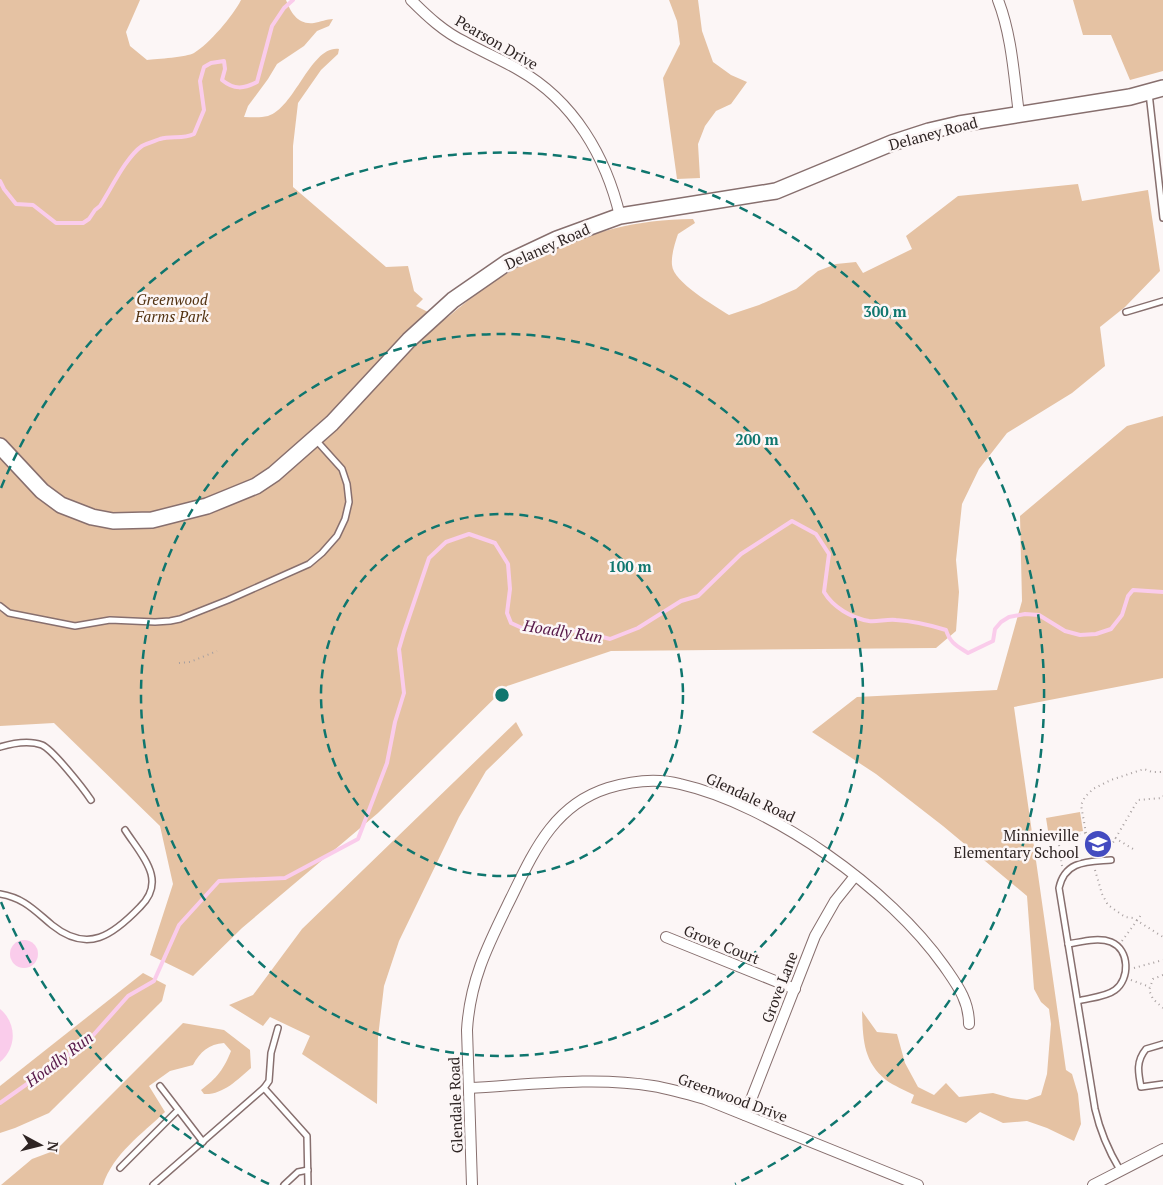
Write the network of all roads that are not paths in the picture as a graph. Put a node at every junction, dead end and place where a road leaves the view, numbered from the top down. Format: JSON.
{"nodes":[{"id":1,"x":411,"y":0,"type":"edge"},
{"id":2,"x":998,"y":0,"type":"edge"},
{"id":3,"x":1156,"y":90,"type":"edge"},
{"id":4,"x":1019,"y":114,"type":"junction"},
{"id":5,"x":620,"y":216,"type":"junction"},
{"id":6,"x":1163,"y":218,"type":"edge"},
{"id":7,"x":1163,"y":301,"type":"edge"},
{"id":8,"x":1126,"y":312,"type":"dead end"},
{"id":9,"x":315,"y":439,"type":"junction"},
{"id":10,"x":0,"y":446,"type":"edge"},
{"id":11,"x":0,"y":606,"type":"edge"},
{"id":12,"x":0,"y":747,"type":"edge"},
{"id":13,"x":91,"y":800,"type":"dead end"},
{"id":14,"x":125,"y":830,"type":"dead end"},
{"id":15,"x":1111,"y":860,"type":"dead end"},
{"id":16,"x":855,"y":876,"type":"junction"},
{"id":17,"x":0,"y":894,"type":"edge"},
{"id":18,"x":666,"y":937,"type":"dead end"},
{"id":19,"x":1068,"y":944,"type":"junction"},
{"id":20,"x":794,"y":989,"type":"junction"},
{"id":21,"x":1078,"y":1001,"type":"junction"},
{"id":22,"x":969,"y":1024,"type":"dead end"},
{"id":23,"x":278,"y":1028,"type":"dead end"},
{"id":24,"x":1163,"y":1044,"type":"edge"},
{"id":25,"x":1163,"y":1084,"type":"edge"},
{"id":26,"x":160,"y":1086,"type":"dead end"},
{"id":27,"x":264,"y":1088,"type":"junction"},
{"id":28,"x":469,"y":1088,"type":"junction"},
{"id":29,"x":178,"y":1110,"type":"junction"},
{"id":30,"x":745,"y":1115,"type":"junction"},
{"id":31,"x":202,"y":1142,"type":"junction"},
{"id":32,"x":1163,"y":1149,"type":"edge"},
{"id":33,"x":120,"y":1168,"type":"dead end"},
{"id":34,"x":308,"y":1170,"type":"junction"},
{"id":35,"x":1121,"y":1171,"type":"junction"},
{"id":36,"x":153,"y":1185,"type":"edge"},
{"id":37,"x":284,"y":1185,"type":"edge"},
{"id":38,"x":308,"y":1185,"type":"edge"},
{"id":39,"x":472,"y":1185,"type":"edge"},
{"id":40,"x":918,"y":1185,"type":"edge"},
{"id":41,"x":1093,"y":1185,"type":"edge"}],
"edges":[{"from":1,"to":5,"type":"street","name":"Pearson Drive"},
{"from":2,"to":4,"type":"street"},
{"from":3,"to":4,"type":"street","name":"Delaney Road"},
{"from":3,"to":6,"type":"lane"},
{"from":4,"to":5,"type":"street","name":"Delaney Road"},
{"from":5,"to":9,"type":"street","name":"Delaney Road"},
{"from":7,"to":8,"type":"lane"},
{"from":9,"to":10,"type":"street","name":"Delaney Road"},
{"from":9,"to":11,"type":"lane"},
{"from":12,"to":13,"type":"lane"},
{"from":14,"to":17,"type":"lane"},
{"from":15,"to":19,"type":"lane"},
{"from":16,"to":20,"type":"street","name":"Grove Lane"},
{"from":16,"to":22,"type":"street","name":"Glendale Road"},
{"from":16,"to":28,"type":"street","name":"Glendale Road"},
{"from":18,"to":20,"type":"street","name":"Grove Court"},
{"from":19,"to":21,"type":"lane"},
{"from":19,"to":21,"type":"lane"},
{"from":20,"to":30,"type":"street","name":"Grove Lane"},
{"from":21,"to":35,"type":"lane"},
{"from":23,"to":27,"type":"lane"},
{"from":24,"to":25,"type":"lane"},
{"from":26,"to":29,"type":"lane"},
{"from":27,"to":31,"type":"lane"},
{"from":27,"to":34,"type":"lane"},
{"from":28,"to":30,"type":"street","name":"Greenwood Drive"},
{"from":28,"to":39,"type":"street","name":"Glendale Road"},
{"from":29,"to":31,"type":"lane"},
{"from":29,"to":33,"type":"lane"},
{"from":30,"to":40,"type":"street","name":"Greenwood Drive"},
{"from":31,"to":36,"type":"lane"},
{"from":32,"to":35,"type":"street"},
{"from":34,"to":37,"type":"lane"},
{"from":34,"to":38,"type":"lane"},
{"from":35,"to":41,"type":"street"}]}
